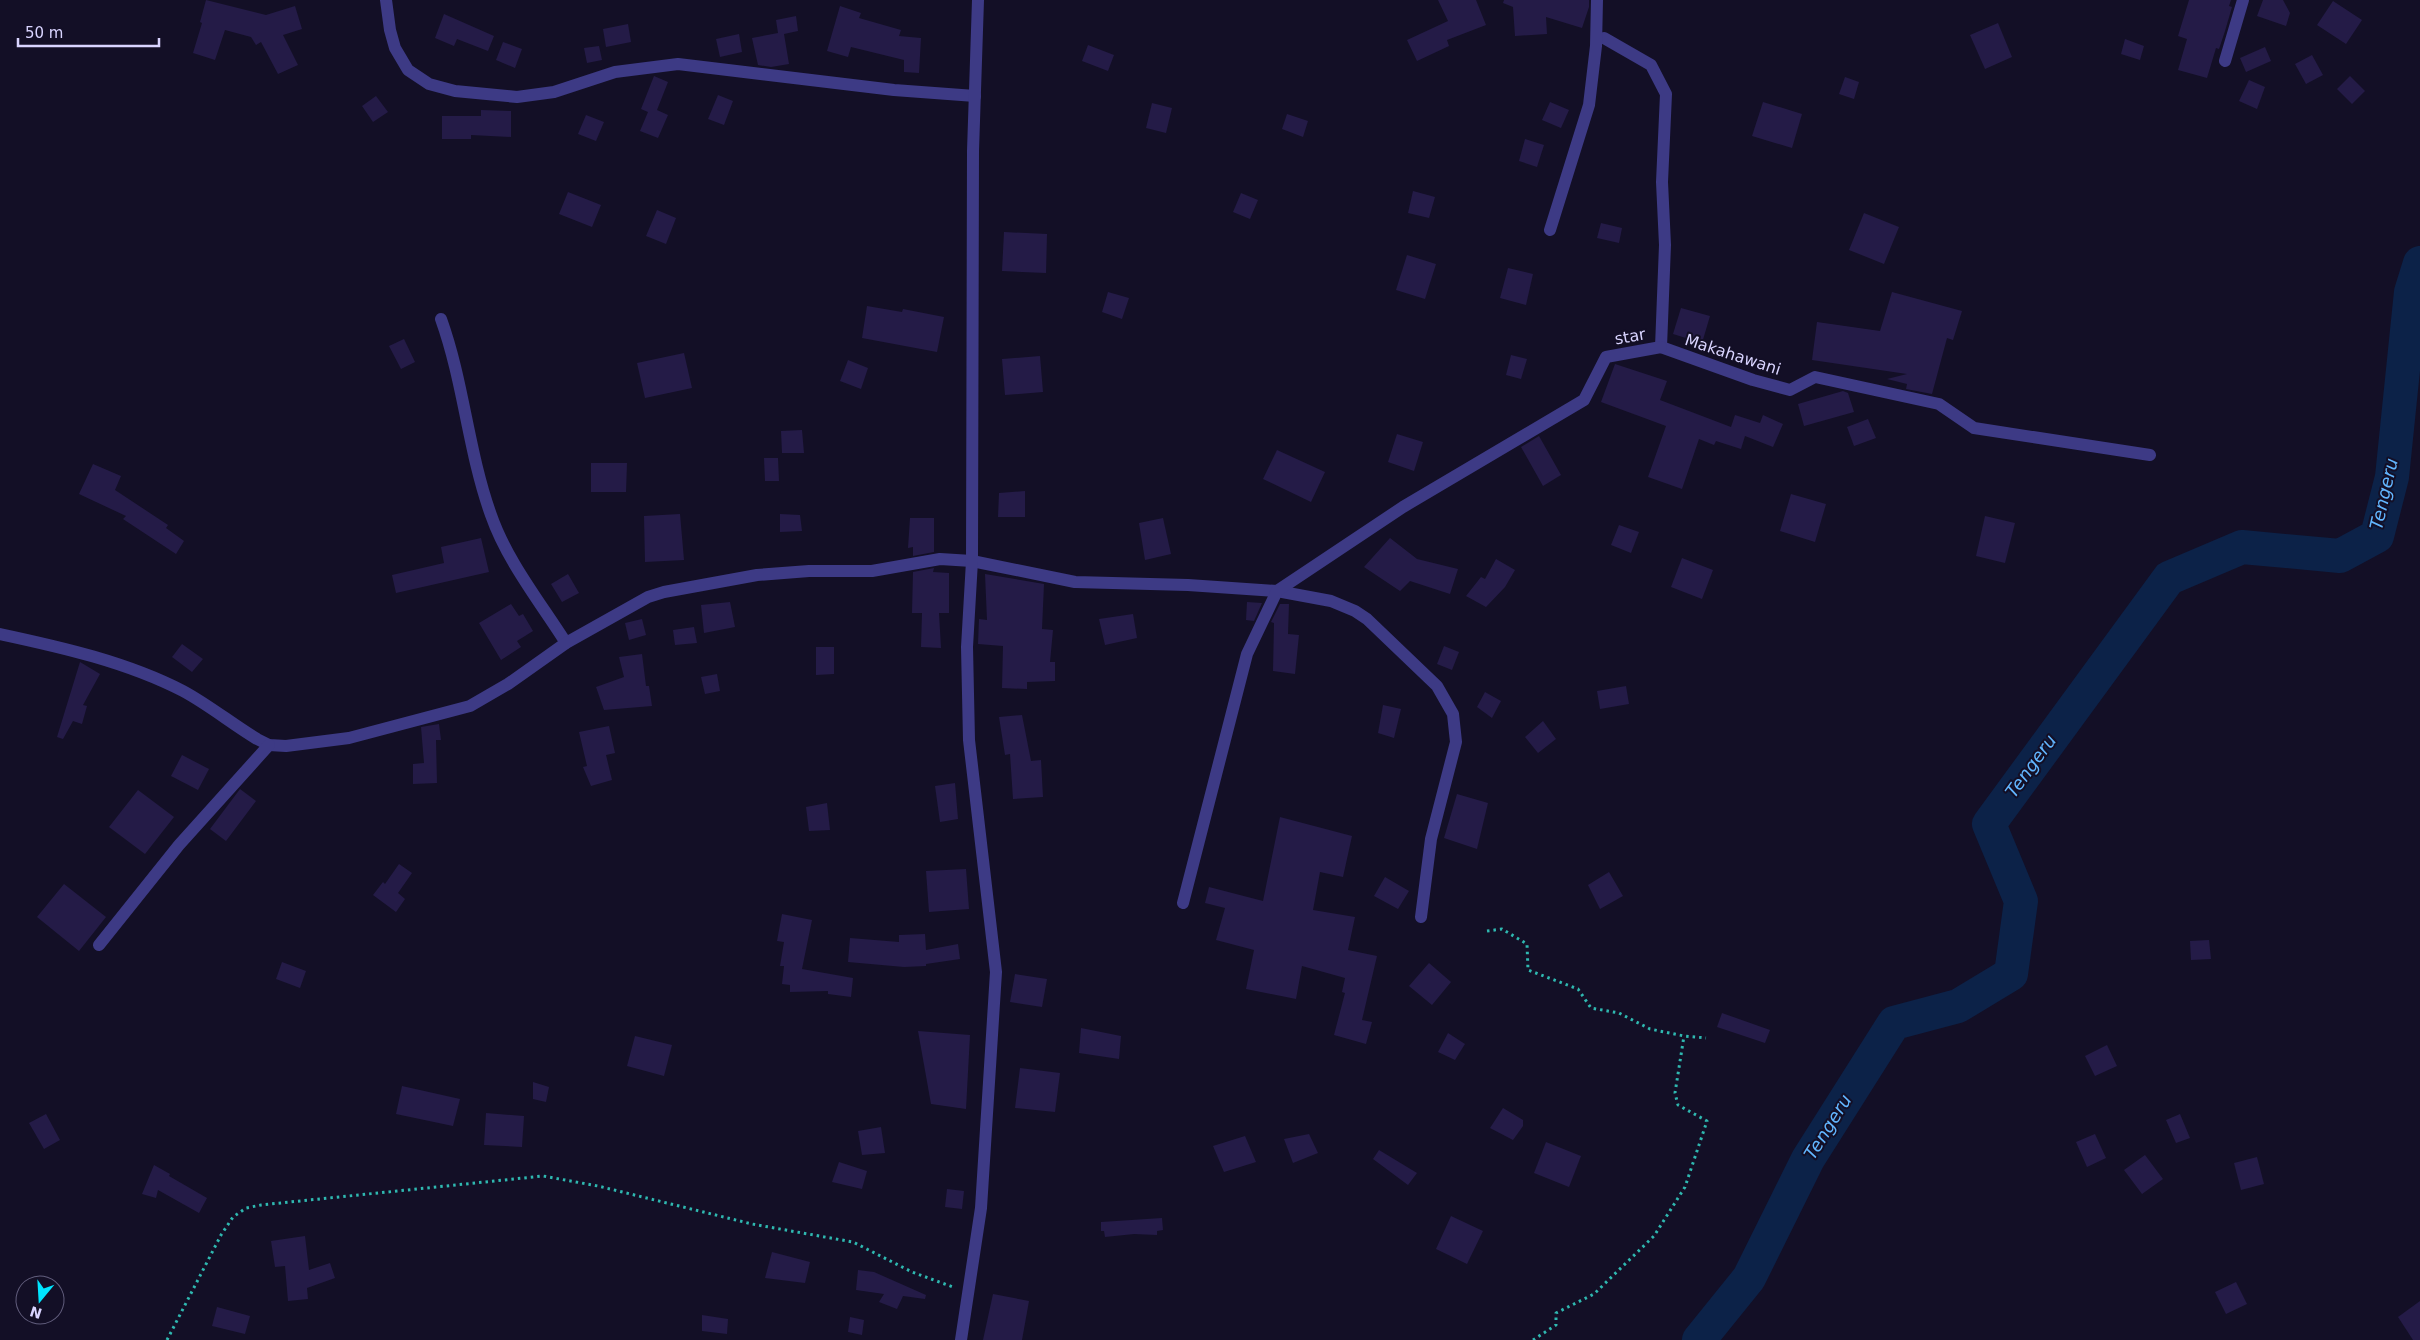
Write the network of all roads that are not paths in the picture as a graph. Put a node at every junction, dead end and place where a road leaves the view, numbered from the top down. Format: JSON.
{"nodes":[{"id":1,"x":386,"y":0,"type":"edge"},
{"id":2,"x":978,"y":0,"type":"edge"},
{"id":3,"x":1597,"y":0,"type":"edge"},
{"id":4,"x":2243,"y":0,"type":"edge"},
{"id":5,"x":1604,"y":38,"type":"dead end"},
{"id":6,"x":2225,"y":61,"type":"dead end"},
{"id":7,"x":974,"y":96,"type":"junction"},
{"id":8,"x":1550,"y":230,"type":"dead end"},
{"id":9,"x":441,"y":319,"type":"dead end"},
{"id":10,"x":1661,"y":347,"type":"junction"},
{"id":11,"x":2150,"y":455,"type":"dead end"},
{"id":12,"x":972,"y":561,"type":"junction"},
{"id":13,"x":1278,"y":591,"type":"junction"},
{"id":14,"x":0,"y":634,"type":"edge"},
{"id":15,"x":566,"y":643,"type":"junction"},
{"id":16,"x":268,"y":745,"type":"junction"},
{"id":17,"x":1183,"y":902,"type":"dead end"},
{"id":18,"x":1421,"y":918,"type":"dead end"},
{"id":19,"x":98,"y":945,"type":"dead end"},
{"id":20,"x":961,"y":1340,"type":"edge"}],
"edges":[{"from":1,"to":7,"type":"street"},
{"from":2,"to":7,"type":"street"},
{"from":3,"to":8,"type":"street"},
{"from":4,"to":6,"type":"street"},
{"from":5,"to":10,"type":"street","name":"Makahawani"},
{"from":7,"to":12,"type":"street"},
{"from":9,"to":15,"type":"street"},
{"from":10,"to":11,"type":"street","name":"Makahawani"},
{"from":10,"to":13,"type":"street","name":"star"},
{"from":12,"to":13,"type":"street"},
{"from":12,"to":15,"type":"street"},
{"from":12,"to":20,"type":"street"},
{"from":13,"to":17,"type":"street"},
{"from":13,"to":18,"type":"street"},
{"from":14,"to":16,"type":"street"},
{"from":15,"to":16,"type":"street"},
{"from":16,"to":19,"type":"street"}]}
